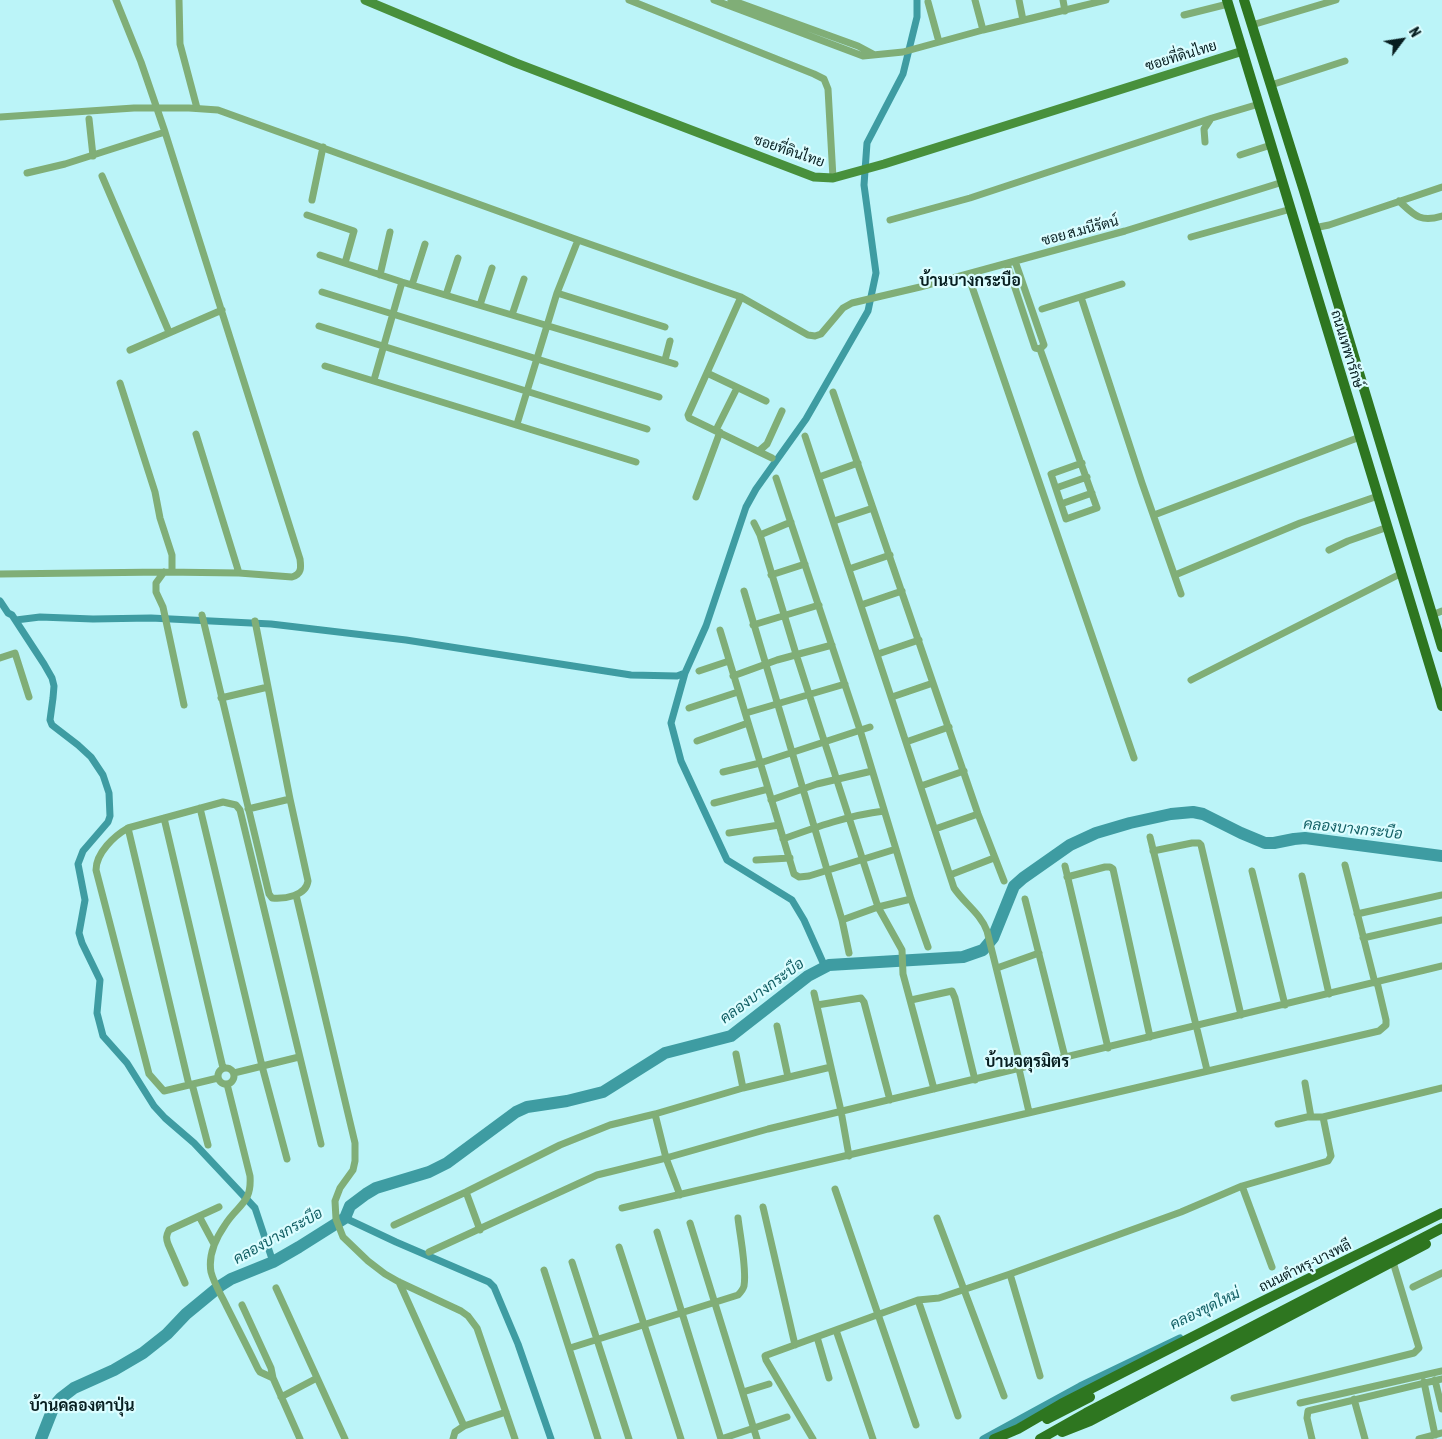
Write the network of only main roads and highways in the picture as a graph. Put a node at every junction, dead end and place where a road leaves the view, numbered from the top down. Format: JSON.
{"nodes":[{"id":1,"x":1244,"y":0,"type":"edge"},
{"id":2,"x":1227,"y":2,"type":"edge"},
{"id":3,"x":1437,"y":613,"type":"edge"},
{"id":4,"x":1442,"y":647,"type":"edge"},
{"id":5,"x":1438,"y":681,"type":"edge"},
{"id":6,"x":1442,"y":706,"type":"edge"},
{"id":7,"x":1442,"y":1213,"type":"edge"},
{"id":8,"x":1442,"y":1218,"type":"edge"},
{"id":9,"x":1442,"y":1228,"type":"edge"},
{"id":10,"x":1442,"y":1235,"type":"edge"},
{"id":11,"x":1088,"y":1416,"type":"junction"},
{"id":12,"x":1018,"y":1429,"type":"junction"},
{"id":13,"x":994,"y":1439,"type":"edge"},
{"id":14,"x":1040,"y":1439,"type":"edge"}],
"edges":[{"from":1,"to":3,"type":"main road","name":"ถนนเทพารักษ์"},
{"from":2,"to":5,"type":"main road","name":"ถนนเทพารักษ์"},
{"from":3,"to":4,"type":"main road","name":"ถนนเทพารักษ์"},
{"from":5,"to":6,"type":"main road","name":"ถนนเทพารักษ์"},
{"from":7,"to":12,"type":"main road","name":"ถนนตำหรุ-บางพลี"},
{"from":8,"to":12,"type":"main road"},
{"from":9,"to":11,"type":"main road"},
{"from":10,"to":11,"type":"main road"},
{"from":11,"to":14,"type":"main road"},
{"from":12,"to":13,"type":"main road","name":"ถนนตำหรุ-บางพลี"}]}
